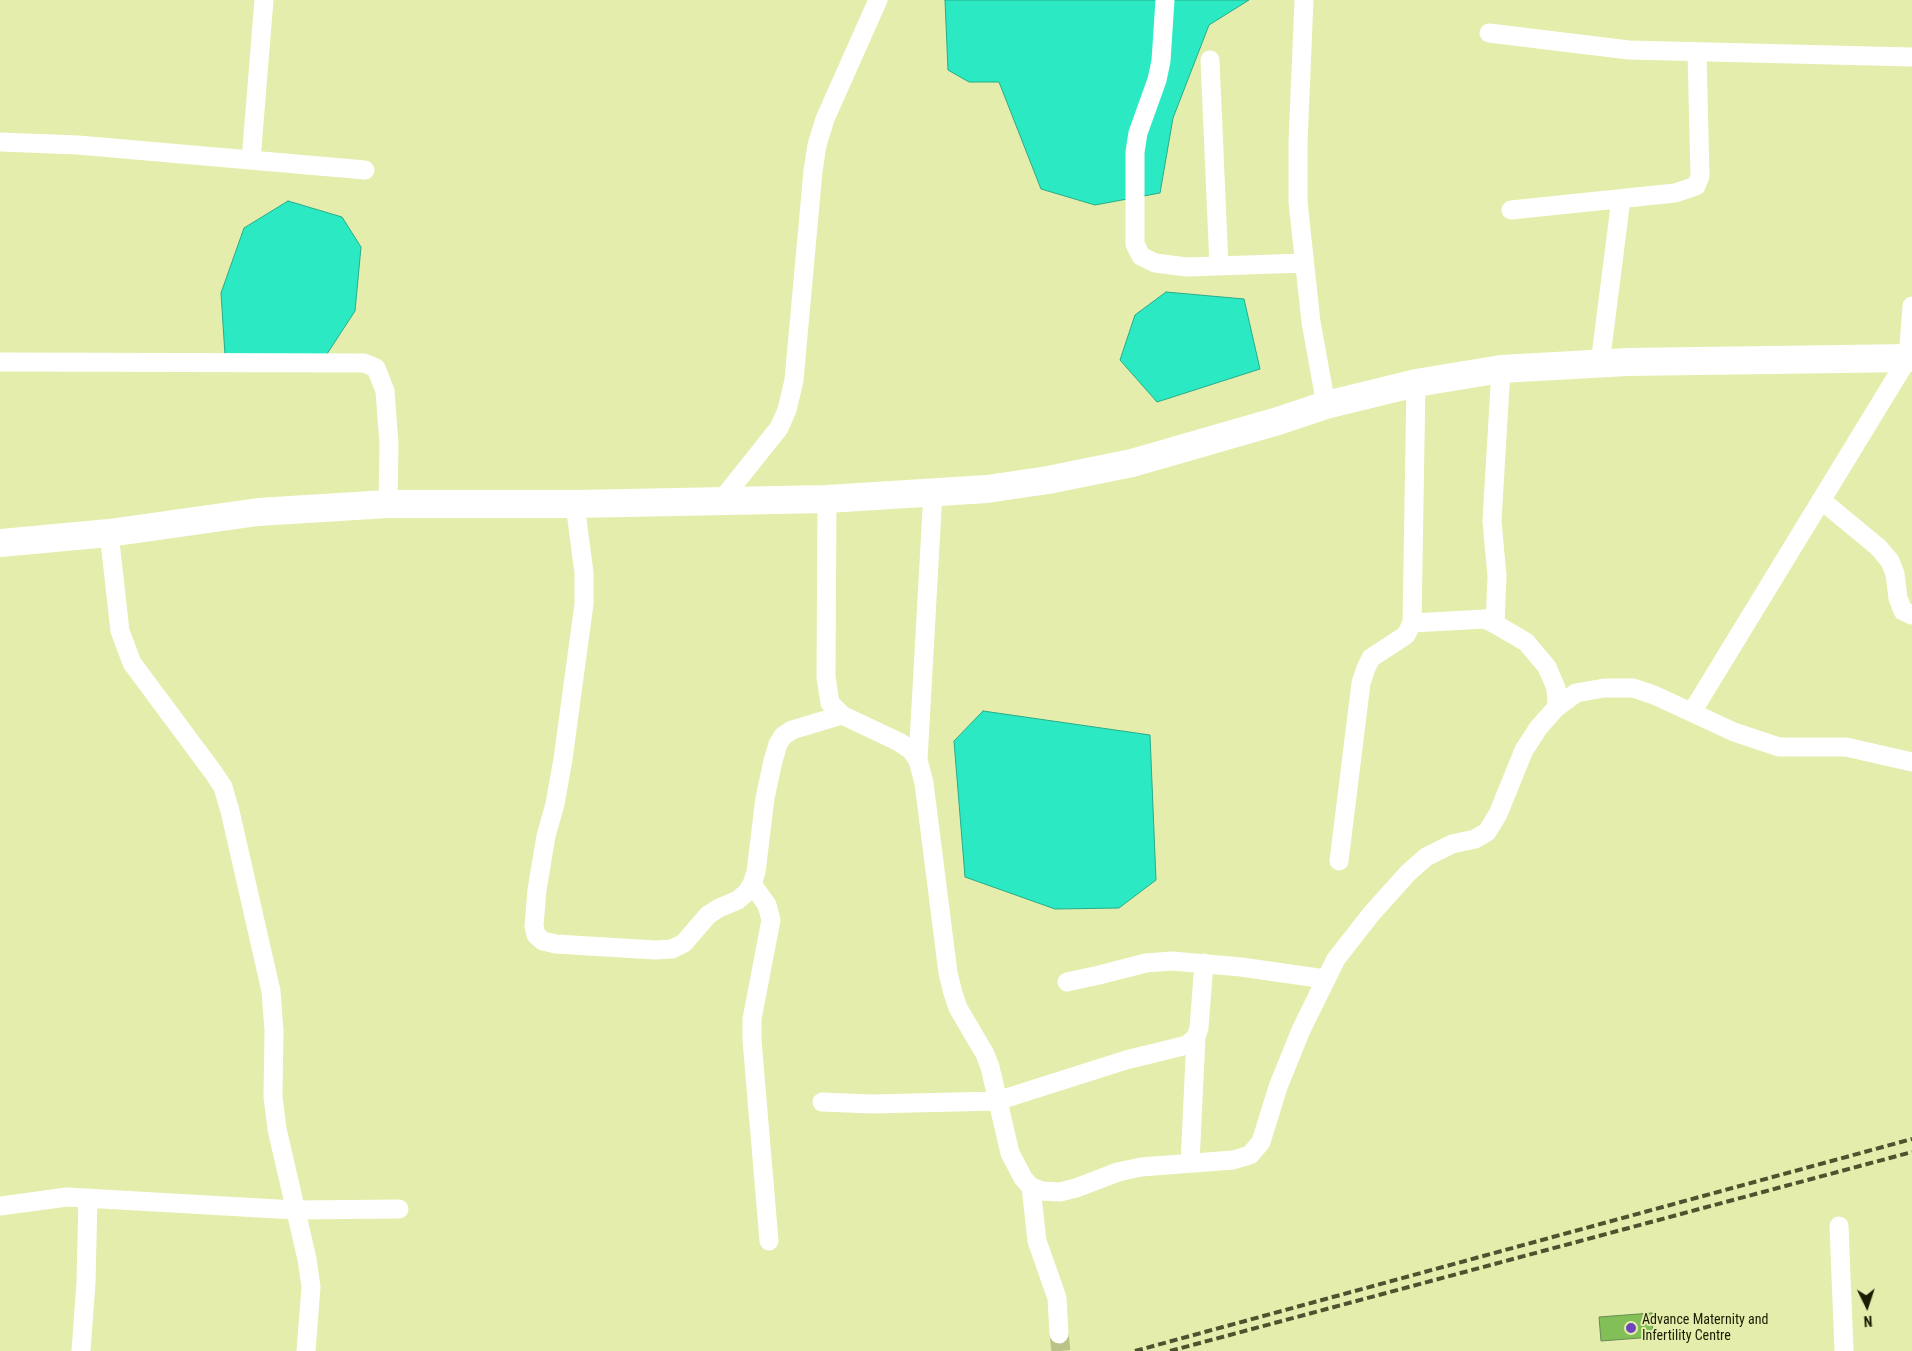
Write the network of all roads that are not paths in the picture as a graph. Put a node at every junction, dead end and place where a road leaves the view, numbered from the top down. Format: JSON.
{"nodes":[{"id":1,"x":264,"y":0,"type":"edge"},
{"id":2,"x":878,"y":0,"type":"edge"},
{"id":3,"x":1165,"y":0,"type":"edge"},
{"id":4,"x":1304,"y":0,"type":"edge"},
{"id":5,"x":1489,"y":33,"type":"dead end"},
{"id":6,"x":1697,"y":52,"type":"junction"},
{"id":7,"x":1912,"y":57,"type":"edge"},
{"id":8,"x":1210,"y":60,"type":"dead end"},
{"id":9,"x":0,"y":142,"type":"edge"},
{"id":10,"x":251,"y":160,"type":"junction"},
{"id":11,"x":364,"y":170,"type":"dead end"},
{"id":12,"x":1621,"y":199,"type":"junction"},
{"id":13,"x":1511,"y":210,"type":"dead end"},
{"id":14,"x":1304,"y":263,"type":"junction"},
{"id":15,"x":1219,"y":266,"type":"junction"},
{"id":16,"x":1912,"y":306,"type":"edge"},
{"id":17,"x":1910,"y":358,"type":"edge"},
{"id":18,"x":0,"y":362,"type":"edge"},
{"id":19,"x":1600,"y":364,"type":"junction"},
{"id":20,"x":1501,"y":369,"type":"junction"},
{"id":21,"x":1416,"y":383,"type":"junction"},
{"id":22,"x":1326,"y":405,"type":"junction"},
{"id":23,"x":933,"y":492,"type":"junction"},
{"id":24,"x":827,"y":499,"type":"junction"},
{"id":25,"x":1821,"y":500,"type":"junction"},
{"id":26,"x":720,"y":502,"type":"junction"},
{"id":27,"x":388,"y":504,"type":"junction"},
{"id":28,"x":575,"y":504,"type":"junction"},
{"id":29,"x":109,"y":533,"type":"junction"},
{"id":30,"x":0,"y":543,"type":"edge"},
{"id":31,"x":1912,"y":615,"type":"edge"},
{"id":32,"x":1412,"y":623,"type":"junction"},
{"id":33,"x":1495,"y":624,"type":"junction"},
{"id":34,"x":1557,"y":707,"type":"junction"},
{"id":35,"x":1692,"y":712,"type":"junction"},
{"id":36,"x":842,"y":715,"type":"junction"},
{"id":37,"x":918,"y":760,"type":"junction"},
{"id":38,"x":1912,"y":762,"type":"edge"},
{"id":39,"x":1339,"y":861,"type":"dead end"},
{"id":40,"x":752,"y":884,"type":"junction"},
{"id":41,"x":1204,"y":963,"type":"junction"},
{"id":42,"x":1325,"y":979,"type":"junction"},
{"id":43,"x":1067,"y":982,"type":"dead end"},
{"id":44,"x":1196,"y":1037,"type":"junction"},
{"id":45,"x":997,"y":1101,"type":"junction"},
{"id":46,"x":822,"y":1102,"type":"dead end"},
{"id":47,"x":1190,"y":1163,"type":"junction"},
{"id":48,"x":1031,"y":1187,"type":"junction"},
{"id":49,"x":88,"y":1198,"type":"junction"},
{"id":50,"x":0,"y":1206,"type":"edge"},
{"id":51,"x":399,"y":1209,"type":"dead end"},
{"id":52,"x":295,"y":1210,"type":"junction"},
{"id":53,"x":1840,"y":1226,"type":"dead end"},
{"id":54,"x":768,"y":1241,"type":"dead end"},
{"id":55,"x":1060,"y":1334,"type":"tunnel mouth"},
{"id":56,"x":81,"y":1351,"type":"edge"},
{"id":57,"x":306,"y":1351,"type":"edge"},
{"id":58,"x":1844,"y":1351,"type":"edge"}],
"edges":[{"from":1,"to":10,"type":"street"},
{"from":2,"to":26,"type":"street"},
{"from":3,"to":15,"type":"street"},
{"from":4,"to":14,"type":"street"},
{"from":5,"to":6,"type":"street"},
{"from":6,"to":7,"type":"street"},
{"from":6,"to":12,"type":"street"},
{"from":8,"to":15,"type":"street"},
{"from":9,"to":10,"type":"street"},
{"from":10,"to":11,"type":"street"},
{"from":12,"to":13,"type":"street"},
{"from":12,"to":19,"type":"street"},
{"from":14,"to":15,"type":"street"},
{"from":14,"to":22,"type":"street"},
{"from":16,"to":17,"type":"street"},
{"from":17,"to":19,"type":"main road"},
{"from":17,"to":25,"type":"street"},
{"from":18,"to":27,"type":"street"},
{"from":19,"to":20,"type":"main road"},
{"from":20,"to":21,"type":"main road"},
{"from":20,"to":33,"type":"street"},
{"from":21,"to":22,"type":"main road"},
{"from":21,"to":32,"type":"street"},
{"from":22,"to":23,"type":"main road"},
{"from":23,"to":24,"type":"main road"},
{"from":23,"to":37,"type":"street"},
{"from":24,"to":26,"type":"main road"},
{"from":24,"to":36,"type":"street"},
{"from":25,"to":31,"type":"street"},
{"from":25,"to":35,"type":"street"},
{"from":26,"to":28,"type":"main road"},
{"from":27,"to":28,"type":"main road"},
{"from":27,"to":29,"type":"main road"},
{"from":28,"to":40,"type":"street"},
{"from":29,"to":30,"type":"main road"},
{"from":29,"to":52,"type":"street"},
{"from":32,"to":33,"type":"street"},
{"from":32,"to":39,"type":"street"},
{"from":33,"to":34,"type":"street"},
{"from":34,"to":35,"type":"street"},
{"from":34,"to":42,"type":"street"},
{"from":35,"to":38,"type":"street"},
{"from":36,"to":37,"type":"street"},
{"from":36,"to":40,"type":"street"},
{"from":37,"to":45,"type":"street"},
{"from":40,"to":54,"type":"street"},
{"from":41,"to":42,"type":"street"},
{"from":41,"to":43,"type":"street"},
{"from":41,"to":44,"type":"street"},
{"from":42,"to":47,"type":"street"},
{"from":44,"to":45,"type":"street"},
{"from":44,"to":47,"type":"street"},
{"from":45,"to":46,"type":"street"},
{"from":45,"to":48,"type":"street"},
{"from":47,"to":48,"type":"street"},
{"from":48,"to":55,"type":"street"},
{"from":49,"to":50,"type":"street"},
{"from":49,"to":52,"type":"street"},
{"from":49,"to":56,"type":"street"},
{"from":51,"to":52,"type":"street"},
{"from":52,"to":57,"type":"street"},
{"from":53,"to":58,"type":"street"}]}
